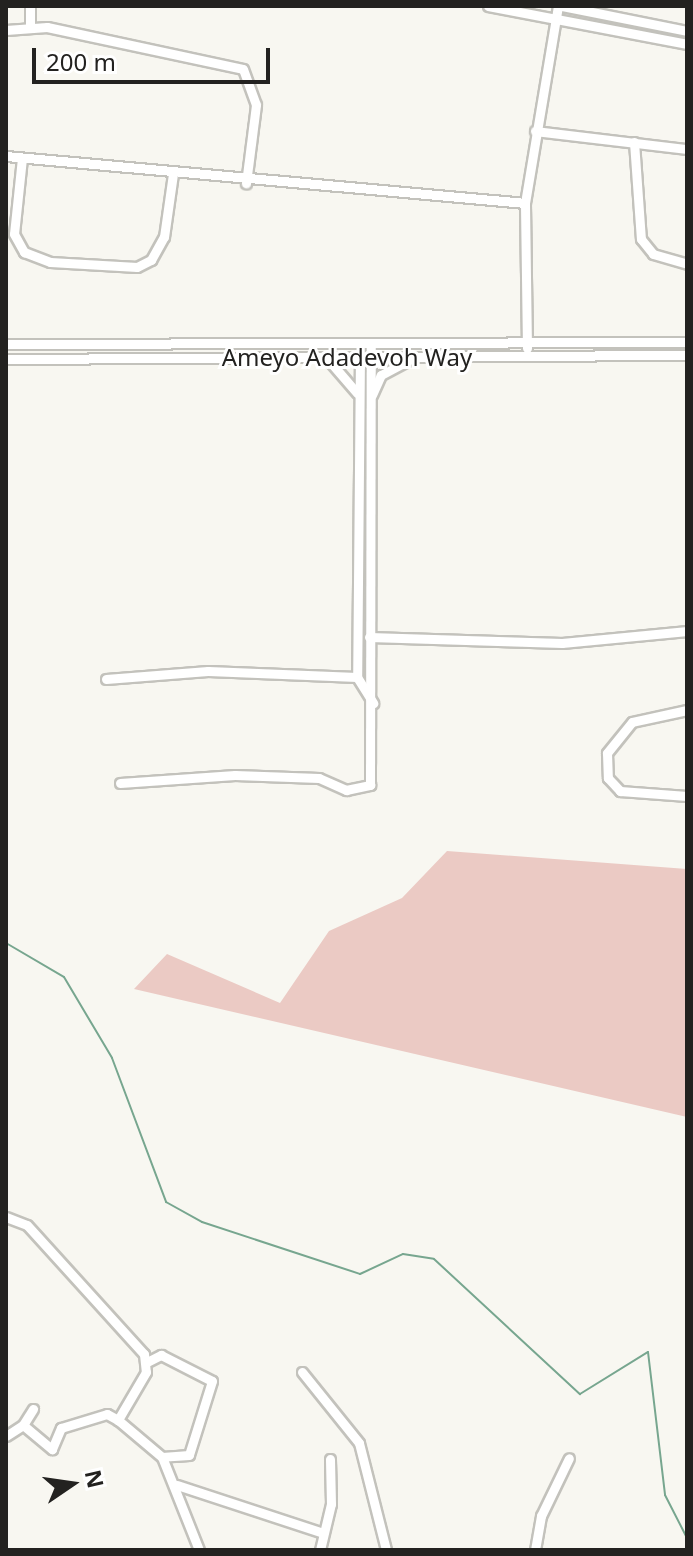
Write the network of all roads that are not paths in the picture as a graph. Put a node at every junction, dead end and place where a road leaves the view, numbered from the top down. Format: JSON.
{"nodes":[{"id":1,"x":30,"y":6,"type":"edge"},
{"id":2,"x":488,"y":6,"type":"edge"},
{"id":3,"x":560,"y":6,"type":"edge"},
{"id":4,"x":556,"y":18,"type":"junction"},
{"id":5,"x":30,"y":25,"type":"junction"},
{"id":6,"x":6,"y":30,"type":"edge"},
{"id":7,"x":687,"y":31,"type":"edge"},
{"id":8,"x":687,"y":44,"type":"edge"},
{"id":9,"x":535,"y":131,"type":"junction"},
{"id":10,"x":634,"y":142,"type":"junction"},
{"id":11,"x":687,"y":149,"type":"edge"},
{"id":12,"x":6,"y":156,"type":"edge"},
{"id":13,"x":22,"y":158,"type":"junction"},
{"id":14,"x":173,"y":174,"type":"junction"},
{"id":15,"x":246,"y":183,"type":"junction"},
{"id":16,"x":525,"y":203,"type":"junction"},
{"id":17,"x":687,"y":264,"type":"edge"},
{"id":18,"x":527,"y":342,"type":"junction"},
{"id":19,"x":687,"y":342,"type":"edge"},
{"id":20,"x":360,"y":343,"type":"junction"},
{"id":21,"x":371,"y":343,"type":"junction"},
{"id":22,"x":6,"y":344,"type":"edge"},
{"id":23,"x":687,"y":355,"type":"edge"},
{"id":24,"x":527,"y":356,"type":"junction"},
{"id":25,"x":326,"y":357,"type":"junction"},
{"id":26,"x":360,"y":357,"type":"junction"},
{"id":27,"x":371,"y":357,"type":"junction"},
{"id":28,"x":417,"y":357,"type":"junction"},
{"id":29,"x":6,"y":359,"type":"edge"},
{"id":30,"x":371,"y":398,"type":"junction"},
{"id":31,"x":359,"y":399,"type":"junction"},
{"id":32,"x":687,"y":631,"type":"edge"},
{"id":33,"x":357,"y":637,"type":"junction"},
{"id":34,"x":371,"y":637,"type":"junction"},
{"id":35,"x":357,"y":677,"type":"junction"},
{"id":36,"x":106,"y":679,"type":"dead end"},
{"id":37,"x":374,"y":705,"type":"junction"},
{"id":38,"x":687,"y":710,"type":"edge"},
{"id":39,"x":120,"y":783,"type":"dead end"},
{"id":40,"x":687,"y":796,"type":"edge"},
{"id":41,"x":6,"y":1217,"type":"edge"},
{"id":42,"x":147,"y":1362,"type":"junction"},
{"id":43,"x":302,"y":1372,"type":"dead end"},
{"id":44,"x":33,"y":1409,"type":"dead end"},
{"id":45,"x":118,"y":1420,"type":"junction"},
{"id":46,"x":23,"y":1425,"type":"junction"},
{"id":47,"x":6,"y":1436,"type":"edge"},
{"id":48,"x":162,"y":1457,"type":"junction"},
{"id":49,"x":569,"y":1458,"type":"dead end"},
{"id":50,"x":330,"y":1459,"type":"dead end"},
{"id":51,"x":177,"y":1485,"type":"junction"},
{"id":52,"x":323,"y":1533,"type":"junction"},
{"id":53,"x":199,"y":1550,"type":"edge"},
{"id":54,"x":320,"y":1550,"type":"edge"},
{"id":55,"x":386,"y":1550,"type":"edge"},
{"id":56,"x":535,"y":1550,"type":"edge"}],
"edges":[{"from":1,"to":5,"type":"street"},
{"from":2,"to":4,"type":"street"},
{"from":3,"to":4,"type":"street"},
{"from":3,"to":7,"type":"street"},
{"from":4,"to":8,"type":"street"},
{"from":4,"to":9,"type":"street"},
{"from":5,"to":6,"type":"street"},
{"from":5,"to":15,"type":"street"},
{"from":9,"to":10,"type":"street"},
{"from":9,"to":16,"type":"street"},
{"from":10,"to":11,"type":"street"},
{"from":10,"to":17,"type":"street"},
{"from":12,"to":13,"type":"street"},
{"from":13,"to":14,"type":"street"},
{"from":13,"to":14,"type":"street"},
{"from":14,"to":15,"type":"street"},
{"from":15,"to":16,"type":"street"},
{"from":16,"to":18,"type":"street"},
{"from":18,"to":19,"type":"street","name":"Ameyo Adadevoh Way"},
{"from":18,"to":21,"type":"street","name":"Ameyo Adadevoh Way"},
{"from":18,"to":24,"type":"street"},
{"from":20,"to":21,"type":"street","name":"Ameyo Adadevoh Way"},
{"from":20,"to":22,"type":"street","name":"Ameyo Adadevoh Way"},
{"from":20,"to":26,"type":"street"},
{"from":21,"to":27,"type":"street"},
{"from":23,"to":24,"type":"street","name":"Ameyo Adadevoh Way"},
{"from":24,"to":28,"type":"street","name":"Ameyo Adadevoh Way"},
{"from":25,"to":26,"type":"street","name":"Ameyo Adadevoh Way"},
{"from":25,"to":29,"type":"street","name":"Ameyo Adadevoh Way"},
{"from":25,"to":31,"type":"street"},
{"from":26,"to":27,"type":"street","name":"Ameyo Adadevoh Way"},
{"from":26,"to":31,"type":"street"},
{"from":27,"to":28,"type":"street","name":"Ameyo Adadevoh Way"},
{"from":27,"to":30,"type":"street"},
{"from":28,"to":30,"type":"street"},
{"from":30,"to":34,"type":"street"},
{"from":31,"to":33,"type":"street"},
{"from":32,"to":34,"type":"street"},
{"from":33,"to":34,"type":"street"},
{"from":33,"to":35,"type":"street"},
{"from":34,"to":37,"type":"street"},
{"from":35,"to":36,"type":"street"},
{"from":35,"to":37,"type":"street"},
{"from":37,"to":39,"type":"street"},
{"from":38,"to":40,"type":"street"},
{"from":41,"to":42,"type":"street"},
{"from":42,"to":45,"type":"street"},
{"from":42,"to":48,"type":"street"},
{"from":43,"to":55,"type":"street"},
{"from":44,"to":46,"type":"street"},
{"from":45,"to":46,"type":"street"},
{"from":45,"to":48,"type":"street"},
{"from":46,"to":47,"type":"street"},
{"from":48,"to":51,"type":"street"},
{"from":49,"to":56,"type":"street"},
{"from":50,"to":52,"type":"street"},
{"from":51,"to":52,"type":"street"},
{"from":51,"to":53,"type":"street"},
{"from":52,"to":54,"type":"street"}]}
